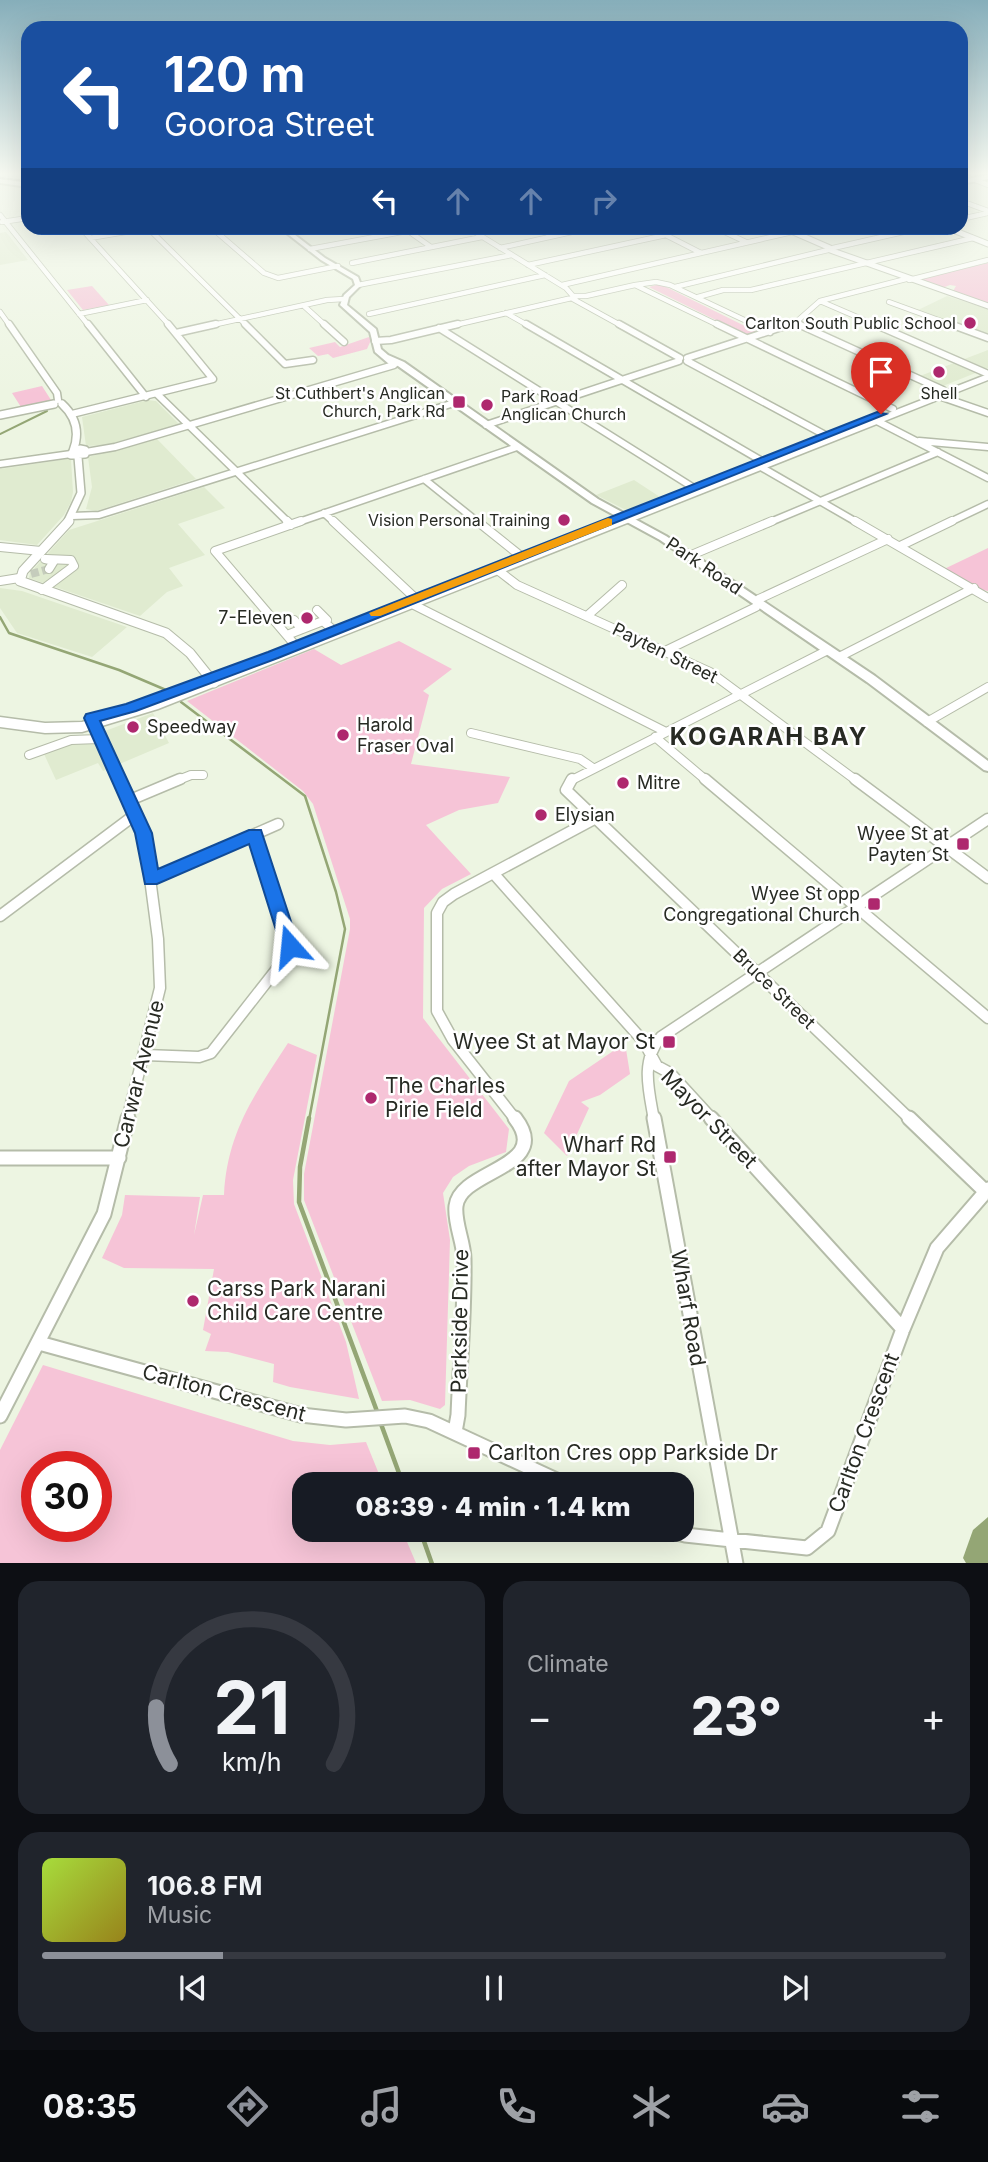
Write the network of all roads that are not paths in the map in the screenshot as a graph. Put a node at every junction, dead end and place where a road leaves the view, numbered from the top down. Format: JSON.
{"nodes":[{"id":1,"x":24,"y":248,"type":"edge"},
{"id":2,"x":99,"y":248,"type":"edge"},
{"id":3,"x":168,"y":248,"type":"edge"},
{"id":4,"x":237,"y":248,"type":"edge"},
{"id":5,"x":315,"y":248,"type":"edge"},
{"id":6,"x":426,"y":248,"type":"edge"},
{"id":7,"x":500,"y":248,"type":"edge"},
{"id":8,"x":606,"y":248,"type":"edge"},
{"id":9,"x":691,"y":248,"type":"edge"},
{"id":10,"x":722,"y":248,"type":"edge"},
{"id":11,"x":835,"y":248,"type":"edge"},
{"id":12,"x":927,"y":248,"type":"edge"},
{"id":13,"x":310,"y":249,"type":"joint"},
{"id":14,"x":830,"y":249,"type":"junction"},
{"id":15,"x":701,"y":253,"type":"junction"},
{"id":16,"x":512,"y":255,"type":"junction"},
{"id":17,"x":988,"y":260,"type":"edge"},
{"id":18,"x":352,"y":263,"type":"dead end"},
{"id":19,"x":864,"y":263,"type":"junction"},
{"id":20,"x":528,"y":265,"type":"junction"},
{"id":21,"x":338,"y":266,"type":"junction"},
{"id":22,"x":627,"y":271,"type":"junction"},
{"id":23,"x":545,"y":275,"type":"junction"},
{"id":24,"x":907,"y":280,"type":"junction"},
{"id":25,"x":651,"y":282,"type":"junction"},
{"id":26,"x":643,"y":283,"type":"junction"},
{"id":27,"x":358,"y":285,"type":"junction"},
{"id":28,"x":562,"y":285,"type":"junction"},
{"id":29,"x":635,"y":285,"type":"junction"},
{"id":30,"x":675,"y":287,"type":"junction"},
{"id":31,"x":698,"y":297,"type":"junction"},
{"id":32,"x":573,"y":298,"type":"junction"},
{"id":33,"x":344,"y":299,"type":"junction"},
{"id":34,"x":147,"y":300,"type":"junction"},
{"id":35,"x":820,"y":301,"type":"junction"},
{"id":36,"x":889,"y":302,"type":"dead end"},
{"id":37,"x":304,"y":306,"type":"junction"},
{"id":38,"x":988,"y":306,"type":"edge"},
{"id":39,"x":0,"y":312,"type":"edge"},
{"id":40,"x":506,"y":313,"type":"junction"},
{"id":41,"x":79,"y":314,"type":"junction"},
{"id":42,"x":369,"y":314,"type":"dead end"},
{"id":43,"x":241,"y":319,"type":"junction"},
{"id":44,"x":796,"y":323,"type":"junction"},
{"id":45,"x":439,"y":328,"type":"junction"},
{"id":46,"x":176,"y":332,"type":"junction"},
{"id":47,"x":771,"y":332,"type":"junction"},
{"id":48,"x":988,"y":338,"type":"edge"},
{"id":49,"x":746,"y":339,"type":"junction"},
{"id":50,"x":375,"y":341,"type":"junction"},
{"id":51,"x":344,"y":342,"type":"dead end"},
{"id":52,"x":387,"y":358,"type":"joint"},
{"id":53,"x":313,"y":360,"type":"dead end"},
{"id":54,"x":683,"y":360,"type":"junction"},
{"id":55,"x":397,"y":365,"type":"junction"},
{"id":56,"x":988,"y":374,"type":"edge"},
{"id":57,"x":622,"y":380,"type":"junction"},
{"id":58,"x":941,"y":393,"type":"junction"},
{"id":59,"x":157,"y":394,"type":"junction"},
{"id":60,"x":146,"y":397,"type":"junction"},
{"id":61,"x":555,"y":402,"type":"junction"},
{"id":62,"x":58,"y":403,"type":"junction"},
{"id":63,"x":454,"y":403,"type":"junction"},
{"id":64,"x":893,"y":410,"type":"junction"},
{"id":65,"x":988,"y":412,"type":"edge"},
{"id":66,"x":72,"y":414,"type":"junction"},
{"id":67,"x":0,"y":415,"type":"edge"},
{"id":68,"x":877,"y":421,"type":"junction"},
{"id":69,"x":190,"y":425,"type":"junction"},
{"id":70,"x":486,"y":425,"type":"junction"},
{"id":71,"x":827,"y":436,"type":"junction"},
{"id":72,"x":917,"y":441,"type":"junction"},
{"id":73,"x":517,"y":447,"type":"junction"},
{"id":74,"x":988,"y":447,"type":"edge"},
{"id":75,"x":938,"y":452,"type":"junction"},
{"id":76,"x":78,"y":453,"type":"junction"},
{"id":77,"x":0,"y":464,"type":"edge"},
{"id":78,"x":762,"y":464,"type":"junction"},
{"id":79,"x":238,"y":471,"type":"junction"},
{"id":80,"x":988,"y":478,"type":"edge"},
{"id":81,"x":424,"y":479,"type":"junction"},
{"id":82,"x":694,"y":488,"type":"junction"},
{"id":83,"x":821,"y":501,"type":"junction"},
{"id":84,"x":988,"y":504,"type":"edge"},
{"id":85,"x":324,"y":513,"type":"junction"},
{"id":86,"x":72,"y":516,"type":"junction"},
{"id":87,"x":625,"y":518,"type":"junction"},
{"id":88,"x":291,"y":525,"type":"junction"},
{"id":89,"x":888,"y":540,"type":"junction"},
{"id":90,"x":900,"y":546,"type":"junction"},
{"id":91,"x":0,"y":547,"type":"edge"},
{"id":92,"x":41,"y":556,"type":"junction"},
{"id":93,"x":689,"y":556,"type":"junction"},
{"id":94,"x":522,"y":557,"type":"junction"},
{"id":95,"x":49,"y":569,"type":"dead end"},
{"id":96,"x":499,"y":571,"type":"junction"},
{"id":97,"x":31,"y":574,"type":"tunnel mouth"},
{"id":98,"x":20,"y":577,"type":"junction"},
{"id":99,"x":0,"y":582,"type":"edge"},
{"id":100,"x":622,"y":586,"type":"dead end"},
{"id":101,"x":974,"y":589,"type":"junction"},
{"id":102,"x":42,"y":590,"type":"junction"},
{"id":103,"x":988,"y":598,"type":"edge"},
{"id":104,"x":415,"y":601,"type":"junction"},
{"id":105,"x":758,"y":603,"type":"junction"},
{"id":106,"x":317,"y":610,"type":"dead end"},
{"id":107,"x":586,"y":616,"type":"junction"},
{"id":108,"x":294,"y":620,"type":"dead end"},
{"id":109,"x":328,"y":625,"type":"junction"},
{"id":110,"x":302,"y":629,"type":"junction"},
{"id":111,"x":291,"y":640,"type":"junction"},
{"id":112,"x":828,"y":650,"type":"junction"},
{"id":113,"x":664,"y":651,"type":"junction"},
{"id":114,"x":839,"y":657,"type":"junction"},
{"id":115,"x":212,"y":681,"type":"junction"},
{"id":116,"x":988,"y":687,"type":"edge"},
{"id":117,"x":741,"y":694,"type":"junction"},
{"id":118,"x":0,"y":714,"type":"edge"},
{"id":119,"x":0,"y":722,"type":"edge"},
{"id":120,"x":927,"y":722,"type":"junction"},
{"id":121,"x":95,"y":727,"type":"junction"},
{"id":122,"x":666,"y":732,"type":"junction"},
{"id":123,"x":471,"y":733,"type":"dead end"},
{"id":124,"x":655,"y":737,"type":"junction"},
{"id":125,"x":29,"y":755,"type":"dead end"},
{"id":126,"x":988,"y":767,"type":"edge"},
{"id":127,"x":593,"y":768,"type":"junction"},
{"id":128,"x":203,"y":775,"type":"dead end"},
{"id":129,"x":130,"y":800,"type":"junction"},
{"id":130,"x":136,"y":814,"type":"junction"},
{"id":131,"x":594,"y":819,"type":"junction"},
{"id":132,"x":988,"y":819,"type":"edge"},
{"id":133,"x":278,"y":824,"type":"dead end"},
{"id":134,"x":255,"y":835,"type":"junction"},
{"id":135,"x":946,"y":847,"type":"junction"},
{"id":136,"x":494,"y":874,"type":"junction"},
{"id":137,"x":988,"y":878,"type":"edge"},
{"id":138,"x":151,"y":880,"type":"junction"},
{"id":139,"x":855,"y":907,"type":"junction"},
{"id":140,"x":0,"y":916,"type":"edge"},
{"id":141,"x":757,"y":973,"type":"junction"},
{"id":142,"x":988,"y":1018,"type":"edge"},
{"id":143,"x":650,"y":1052,"type":"junction"},
{"id":144,"x":145,"y":1055,"type":"junction"},
{"id":145,"x":0,"y":1158,"type":"edge"},
{"id":146,"x":119,"y":1158,"type":"junction"},
{"id":147,"x":987,"y":1191,"type":"edge"},
{"id":148,"x":903,"y":1329,"type":"junction"},
{"id":149,"x":39,"y":1343,"type":"junction"},
{"id":150,"x":0,"y":1416,"type":"edge"},
{"id":151,"x":455,"y":1432,"type":"junction"},
{"id":152,"x":540,"y":1472,"type":"edge"},
{"id":153,"x":694,"y":1535,"type":"edge"},
{"id":154,"x":731,"y":1540,"type":"junction"},
{"id":155,"x":736,"y":1563,"type":"edge"}],
"edges":[{"from":1,"to":41,"type":"street"},
{"from":2,"to":34,"type":"street"},
{"from":3,"to":43,"type":"street"},
{"from":4,"to":21,"type":"street"},
{"from":5,"to":13,"type":"street"},
{"from":6,"to":18,"type":"street"},
{"from":7,"to":16,"type":"street"},
{"from":8,"to":20,"type":"street"},
{"from":9,"to":15,"type":"street"},
{"from":10,"to":15,"type":"street"},
{"from":11,"to":14,"type":"street"},
{"from":12,"to":19,"type":"street"},
{"from":13,"to":21,"type":"main road"},
{"from":14,"to":19,"type":"street"},
{"from":14,"to":30,"type":"street"},
{"from":15,"to":22,"type":"street"},
{"from":16,"to":20,"type":"street"},
{"from":16,"to":27,"type":"street"},
{"from":17,"to":24,"type":"street"},
{"from":19,"to":24,"type":"street"},
{"from":19,"to":31,"type":"street"},
{"from":20,"to":23,"type":"street"},
{"from":21,"to":27,"type":"main road"},
{"from":22,"to":25,"type":"street"},
{"from":22,"to":26,"type":"street"},
{"from":22,"to":28,"type":"street"},
{"from":23,"to":28,"type":"street"},
{"from":23,"to":42,"type":"street"},
{"from":24,"to":35,"type":"street"},
{"from":24,"to":38,"type":"street"},
{"from":25,"to":26,"type":"street"},
{"from":25,"to":30,"type":"street"},
{"from":26,"to":29,"type":"street"},
{"from":27,"to":33,"type":"main road"},
{"from":28,"to":32,"type":"street"},
{"from":29,"to":32,"type":"street"},
{"from":29,"to":49,"type":"street"},
{"from":30,"to":31,"type":"street"},
{"from":31,"to":47,"type":"street"},
{"from":32,"to":40,"type":"street"},
{"from":32,"to":54,"type":"street"},
{"from":33,"to":37,"type":"street"},
{"from":33,"to":50,"type":"main road"},
{"from":34,"to":41,"type":"street"},
{"from":34,"to":46,"type":"street"},
{"from":35,"to":44,"type":"street"},
{"from":35,"to":56,"type":"street"},
{"from":36,"to":48,"type":"street"},
{"from":37,"to":43,"type":"street"},
{"from":37,"to":51,"type":"street"},
{"from":39,"to":62,"type":"street"},
{"from":40,"to":45,"type":"street"},
{"from":40,"to":57,"type":"street"},
{"from":41,"to":60,"type":"street"},
{"from":43,"to":46,"type":"street"},
{"from":43,"to":53,"type":"street"},
{"from":44,"to":47,"type":"street"},
{"from":44,"to":58,"type":"street"},
{"from":45,"to":50,"type":"street"},
{"from":45,"to":61,"type":"street"},
{"from":46,"to":59,"type":"street"},
{"from":47,"to":49,"type":"street"},
{"from":49,"to":54,"type":"street"},
{"from":49,"to":64,"type":"street"},
{"from":50,"to":52,"type":"main road","name":"Park Road"},
{"from":52,"to":55,"type":"main road","name":"Park Road"},
{"from":54,"to":57,"type":"street"},
{"from":54,"to":71,"type":"street"},
{"from":55,"to":63,"type":"main road","name":"Park Road"},
{"from":55,"to":69,"type":"street"},
{"from":56,"to":58,"type":"highway"},
{"from":57,"to":61,"type":"street"},
{"from":57,"to":78,"type":"street"},
{"from":58,"to":64,"type":"highway"},
{"from":58,"to":65,"type":"street"},
{"from":58,"to":68,"type":"highway"},
{"from":59,"to":60,"type":"street"},
{"from":59,"to":69,"type":"street"},
{"from":60,"to":66,"type":"street"},
{"from":61,"to":70,"type":"street"},
{"from":61,"to":82,"type":"street"},
{"from":62,"to":66,"type":"street"},
{"from":62,"to":67,"type":"street"},
{"from":63,"to":70,"type":"main road","name":"Park Road"},
{"from":63,"to":79,"type":"street"},
{"from":64,"to":71,"type":"highway"},
{"from":66,"to":76,"type":"street"},
{"from":68,"to":72,"type":"street"},
{"from":68,"to":78,"type":"highway"},
{"from":69,"to":76,"type":"street"},
{"from":69,"to":79,"type":"street"},
{"from":70,"to":73,"type":"main road","name":"Park Road"},
{"from":71,"to":78,"type":"highway"},
{"from":72,"to":74,"type":"street"},
{"from":72,"to":75,"type":"street"},
{"from":73,"to":81,"type":"street"},
{"from":73,"to":87,"type":"main road","name":"Park Road"},
{"from":75,"to":80,"type":"street"},
{"from":75,"to":83,"type":"street"},
{"from":76,"to":77,"type":"street"},
{"from":76,"to":86,"type":"street"},
{"from":78,"to":82,"type":"highway"},
{"from":78,"to":83,"type":"street"},
{"from":78,"to":87,"type":"highway"},
{"from":79,"to":86,"type":"street"},
{"from":79,"to":88,"type":"street"},
{"from":81,"to":85,"type":"street"},
{"from":81,"to":94,"type":"street"},
{"from":82,"to":87,"type":"highway"},
{"from":83,"to":89,"type":"street"},
{"from":83,"to":93,"type":"street"},
{"from":84,"to":90,"type":"street"},
{"from":85,"to":88,"type":"street"},
{"from":85,"to":104,"type":"street"},
{"from":86,"to":92,"type":"street"},
{"from":87,"to":93,"type":"main road","name":"Park Road"},
{"from":87,"to":94,"type":"highway"},
{"from":87,"to":96,"type":"highway"},
{"from":88,"to":111,"type":"street"},
{"from":89,"to":90,"type":"street"},
{"from":89,"to":105,"type":"street"},
{"from":90,"to":101,"type":"street"},
{"from":91,"to":92,"type":"street"},
{"from":92,"to":95,"type":"street"},
{"from":92,"to":98,"type":"street"},
{"from":92,"to":102,"type":"street"},
{"from":93,"to":105,"type":"main road","name":"Park Road"},
{"from":94,"to":104,"type":"highway"},
{"from":96,"to":104,"type":"highway"},
{"from":96,"to":107,"type":"street","name":"Payten Street"},
{"from":97,"to":98,"type":"street"},
{"from":98,"to":99,"type":"street"},
{"from":98,"to":102,"type":"street"},
{"from":100,"to":107,"type":"street"},
{"from":101,"to":103,"type":"street"},
{"from":101,"to":114,"type":"street"},
{"from":102,"to":115,"type":"street"},
{"from":104,"to":109,"type":"highway"},
{"from":104,"to":115,"type":"highway"},
{"from":104,"to":122,"type":"street"},
{"from":105,"to":112,"type":"main road","name":"Park Road"},
{"from":105,"to":113,"type":"street"},
{"from":106,"to":109,"type":"street"},
{"from":107,"to":113,"type":"street","name":"Payten Street"},
{"from":108,"to":110,"type":"street"},
{"from":109,"to":110,"type":"street"},
{"from":109,"to":111,"type":"highway"},
{"from":110,"to":111,"type":"street"},
{"from":111,"to":115,"type":"highway"},
{"from":112,"to":114,"type":"main road","name":"Park Road"},
{"from":112,"to":117,"type":"street"},
{"from":113,"to":117,"type":"street","name":"Payten Street"},
{"from":114,"to":120,"type":"main road","name":"Park Road"},
{"from":115,"to":121,"type":"highway"},
{"from":116,"to":120,"type":"street"},
{"from":117,"to":122,"type":"street"},
{"from":117,"to":135,"type":"street","name":"Payten Street"},
{"from":118,"to":121,"type":"highway"},
{"from":119,"to":121,"type":"highway"},
{"from":120,"to":126,"type":"main road","name":"Park Road"},
{"from":121,"to":125,"type":"street"},
{"from":121,"to":129,"type":"street","name":"Carwar Avenue"},
{"from":122,"to":124,"type":"street"},
{"from":123,"to":127,"type":"street"},
{"from":124,"to":127,"type":"street"},
{"from":124,"to":139,"type":"street"},
{"from":127,"to":131,"type":"street","name":"Bruce Street"},
{"from":128,"to":129,"type":"street"},
{"from":129,"to":130,"type":"street","name":"Carwar Avenue"},
{"from":130,"to":138,"type":"street","name":"Carwar Avenue"},
{"from":130,"to":140,"type":"street"},
{"from":131,"to":136,"type":"street","name":"Parkside Drive"},
{"from":131,"to":141,"type":"street","name":"Bruce Street"},
{"from":132,"to":135,"type":"street"},
{"from":133,"to":134,"type":"street"},
{"from":134,"to":138,"type":"street"},
{"from":134,"to":144,"type":"street"},
{"from":135,"to":137,"type":"street","name":"Payten Street"},
{"from":135,"to":139,"type":"street"},
{"from":136,"to":143,"type":"street","name":"Mayor Street"},
{"from":136,"to":151,"type":"street","name":"Parkside Drive"},
{"from":138,"to":144,"type":"street","name":"Carwar Avenue"},
{"from":139,"to":141,"type":"street"},
{"from":139,"to":142,"type":"street"},
{"from":141,"to":143,"type":"street"},
{"from":141,"to":147,"type":"street","name":"Bruce Street"},
{"from":143,"to":148,"type":"street","name":"Mayor Street"},
{"from":143,"to":154,"type":"street","name":"Wharf Road"},
{"from":144,"to":146,"type":"street","name":"Carwar Avenue"},
{"from":145,"to":146,"type":"street"},
{"from":146,"to":149,"type":"street","name":"Carwar Avenue"},
{"from":147,"to":148,"type":"street","name":"Carlton Crescent"},
{"from":148,"to":154,"type":"street","name":"Carlton Crescent"},
{"from":149,"to":150,"type":"street","name":"Carwar Avenue"},
{"from":149,"to":151,"type":"street","name":"Carlton Crescent"},
{"from":151,"to":152,"type":"street","name":"Carlton Crescent"},
{"from":153,"to":154,"type":"street","name":"Carlton Crescent"},
{"from":154,"to":155,"type":"street","name":"Wharf Road"}]}
